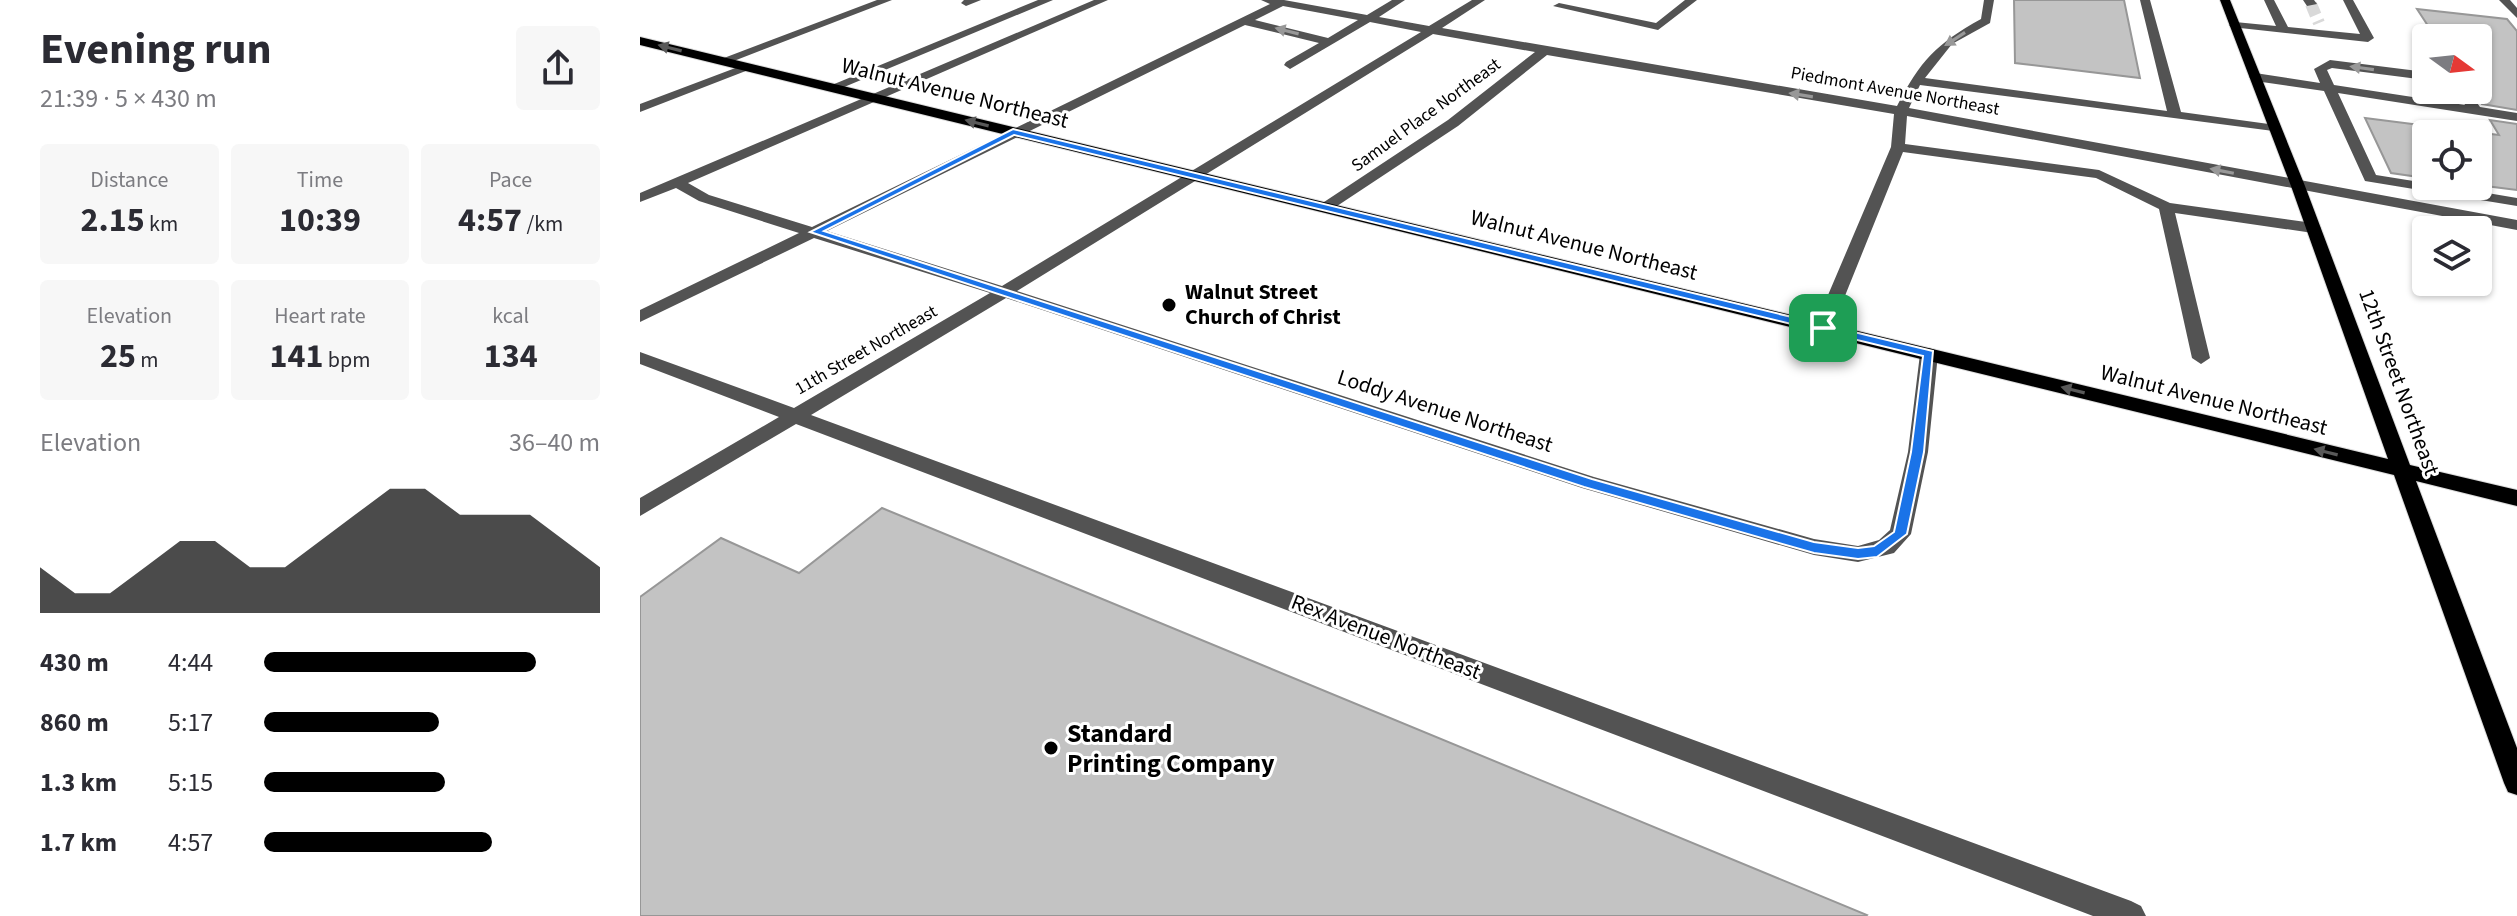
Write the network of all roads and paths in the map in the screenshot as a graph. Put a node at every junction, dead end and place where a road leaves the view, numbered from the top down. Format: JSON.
{"nodes":[{"id":1,"x":887,"y":0,"type":"edge"},
{"id":2,"x":1048,"y":0,"type":"edge"},
{"id":3,"x":1103,"y":0,"type":"edge"},
{"id":4,"x":1318,"y":0,"type":"edge"},
{"id":5,"x":1400,"y":0,"type":"edge"},
{"id":6,"x":1480,"y":0,"type":"edge"},
{"id":7,"x":1692,"y":0,"type":"edge"},
{"id":8,"x":1989,"y":0,"type":"edge"},
{"id":9,"x":2145,"y":0,"type":"edge"},
{"id":10,"x":2225,"y":0,"type":"edge"},
{"id":11,"x":2269,"y":0,"type":"edge"},
{"id":12,"x":2348,"y":0,"type":"edge"},
{"id":13,"x":2504,"y":0,"type":"edge"},
{"id":14,"x":1274,"y":1,"type":"edge"},
{"id":15,"x":1564,"y":3,"type":"edge"},
{"id":16,"x":1307,"y":7,"type":"junction"},
{"id":17,"x":2517,"y":15,"type":"edge"},
{"id":18,"x":1372,"y":19,"type":"junction"},
{"id":19,"x":1244,"y":21,"type":"junction"},
{"id":20,"x":2235,"y":25,"type":"junction"},
{"id":21,"x":1431,"y":30,"type":"junction"},
{"id":22,"x":2284,"y":30,"type":"junction"},
{"id":23,"x":640,"y":41,"type":"edge"},
{"id":24,"x":1330,"y":42,"type":"junction"},
{"id":25,"x":1545,"y":50,"type":"junction"},
{"id":26,"x":722,"y":61,"type":"junction"},
{"id":27,"x":1290,"y":65,"type":"dead end"},
{"id":28,"x":750,"y":67,"type":"junction"},
{"id":29,"x":2412,"y":74,"type":"edge"},
{"id":30,"x":2255,"y":77,"type":"junction"},
{"id":31,"x":1916,"y":81,"type":"junction"},
{"id":32,"x":833,"y":87,"type":"junction"},
{"id":33,"x":2329,"y":88,"type":"junction"},
{"id":34,"x":874,"y":98,"type":"junction"},
{"id":35,"x":2471,"y":104,"type":"edge"},
{"id":36,"x":640,"y":108,"type":"edge"},
{"id":37,"x":2475,"y":110,"type":"junction"},
{"id":38,"x":1901,"y":111,"type":"junction"},
{"id":39,"x":2175,"y":115,"type":"junction"},
{"id":40,"x":2517,"y":117,"type":"edge"},
{"id":41,"x":2276,"y":129,"type":"junction"},
{"id":42,"x":1013,"y":132,"type":"junction"},
{"id":43,"x":1898,"y":147,"type":"junction"},
{"id":44,"x":1192,"y":175,"type":"junction"},
{"id":45,"x":676,"y":182,"type":"junction"},
{"id":46,"x":2298,"y":186,"type":"junction"},
{"id":47,"x":640,"y":198,"type":"edge"},
{"id":48,"x":2517,"y":202,"type":"edge"},
{"id":49,"x":1326,"y":207,"type":"junction"},
{"id":50,"x":2166,"y":207,"type":"junction"},
{"id":51,"x":2517,"y":225,"type":"edge"},
{"id":52,"x":2313,"y":228,"type":"junction"},
{"id":53,"x":815,"y":232,"type":"junction"},
{"id":54,"x":1004,"y":292,"type":"junction"},
{"id":55,"x":640,"y":317,"type":"edge"},
{"id":56,"x":1823,"y":328,"type":"junction"},
{"id":57,"x":1929,"y":354,"type":"junction"},
{"id":58,"x":640,"y":358,"type":"edge"},
{"id":59,"x":2201,"y":358,"type":"dead end"},
{"id":60,"x":794,"y":415,"type":"junction"},
{"id":61,"x":2401,"y":471,"type":"junction"},
{"id":62,"x":2517,"y":498,"type":"edge"},
{"id":63,"x":640,"y":508,"type":"edge"},
{"id":64,"x":2517,"y":783,"type":"edge"},
{"id":65,"x":2131,"y":916,"type":"edge"}],
"edges":[{"from":1,"to":26,"type":"street"},
{"from":2,"to":32,"type":"street"},
{"from":3,"to":34,"type":"street"},
{"from":4,"to":16,"type":"street"},
{"from":5,"to":18,"type":"street"},
{"from":6,"to":21,"type":"street","name":"11th Street Northeast"},
{"from":7,"to":15,"type":"street"},
{"from":8,"to":31,"type":"street","one_way":true},
{"from":9,"to":39,"type":"street"},
{"from":10,"to":20,"type":"main road","name":"12th Street Northeast"},
{"from":11,"to":22,"type":"street"},
{"from":12,"to":22,"type":"street"},
{"from":13,"to":17,"type":"street"},
{"from":14,"to":16,"type":"street","name":"Piedmont Avenue Northeast"},
{"from":14,"to":19,"type":"street"},
{"from":16,"to":18,"type":"street","name":"Piedmont Avenue Northeast"},
{"from":18,"to":21,"type":"street","name":"Piedmont Avenue Northeast"},
{"from":18,"to":24,"type":"street"},
{"from":24,"to":19,"type":"street","one_way":true},
{"from":19,"to":42,"type":"street"},
{"from":20,"to":22,"type":"street"},
{"from":20,"to":30,"type":"main road","name":"12th Street Northeast"},
{"from":21,"to":25,"type":"street","name":"Piedmont Avenue Northeast"},
{"from":21,"to":44,"type":"street","name":"11th Street Northeast"},
{"from":26,"to":23,"type":"main road","name":"Walnut Avenue Northeast","one_way":true},
{"from":24,"to":27,"type":"street"},
{"from":38,"to":25,"type":"street","name":"Piedmont Avenue Northeast","one_way":true},
{"from":25,"to":49,"type":"street","name":"Samuel Place Northeast"},
{"from":26,"to":28,"type":"main road","name":"Walnut Avenue Northeast"},
{"from":28,"to":32,"type":"main road","name":"Walnut Avenue Northeast"},
{"from":28,"to":36,"type":"street"},
{"from":29,"to":33,"type":"street","one_way":true},
{"from":30,"to":33,"type":"street"},
{"from":30,"to":41,"type":"main road","name":"12th Street Northeast"},
{"from":31,"to":38,"type":"street"},
{"from":31,"to":39,"type":"street"},
{"from":32,"to":34,"type":"main road","name":"Walnut Avenue Northeast"},
{"from":33,"to":37,"type":"street"},
{"from":33,"to":48,"type":"street"},
{"from":42,"to":34,"type":"main road","name":"Walnut Avenue Northeast","one_way":true},
{"from":34,"to":45,"type":"street"},
{"from":35,"to":37,"type":"street"},
{"from":37,"to":40,"type":"street"},
{"from":38,"to":43,"type":"street"},
{"from":46,"to":38,"type":"street","name":"Piedmont Avenue Northeast","one_way":true},
{"from":39,"to":41,"type":"street"},
{"from":41,"to":46,"type":"main road","name":"12th Street Northeast"},
{"from":42,"to":44,"type":"main road","name":"Walnut Avenue Northeast"},
{"from":42,"to":53,"type":"street"},
{"from":43,"to":50,"type":"street"},
{"from":43,"to":56,"type":"street"},
{"from":44,"to":49,"type":"main road","name":"Walnut Avenue Northeast"},
{"from":44,"to":54,"type":"street","name":"11th Street Northeast"},
{"from":45,"to":47,"type":"street"},
{"from":45,"to":53,"type":"street","name":"Loddy Avenue Northeast"},
{"from":46,"to":51,"type":"street","name":"Piedmont Avenue Northeast"},
{"from":46,"to":52,"type":"main road","name":"12th Street Northeast"},
{"from":49,"to":56,"type":"main road","name":"Walnut Avenue Northeast"},
{"from":50,"to":52,"type":"street"},
{"from":50,"to":59,"type":"street"},
{"from":52,"to":61,"type":"main road","name":"12th Street Northeast"},
{"from":53,"to":54,"type":"street","name":"Loddy Avenue Northeast"},
{"from":53,"to":55,"type":"street"},
{"from":54,"to":57,"type":"street","name":"Loddy Avenue Northeast"},
{"from":54,"to":60,"type":"street","name":"11th Street Northeast"},
{"from":56,"to":57,"type":"main road","name":"Walnut Avenue Northeast"},
{"from":61,"to":57,"type":"main road","name":"Walnut Avenue Northeast","one_way":true},
{"from":58,"to":60,"type":"street","name":"Rex Avenue Northeast"},
{"from":60,"to":63,"type":"street","name":"11th Street Northeast"},
{"from":60,"to":65,"type":"street","name":"Rex Avenue Northeast"},
{"from":61,"to":62,"type":"main road","name":"Walnut Avenue Northeast"},
{"from":61,"to":64,"type":"main road","name":"12th Street Northeast"}]}
